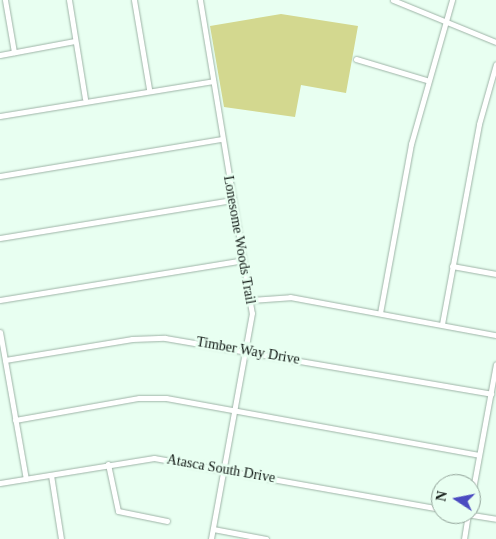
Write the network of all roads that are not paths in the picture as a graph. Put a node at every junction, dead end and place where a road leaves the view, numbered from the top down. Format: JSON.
{"nodes":[{"id":1,"x":5,"y":0,"type":"edge"},
{"id":2,"x":69,"y":0,"type":"edge"},
{"id":3,"x":134,"y":0,"type":"edge"},
{"id":4,"x":200,"y":0,"type":"edge"},
{"id":5,"x":393,"y":0,"type":"edge"},
{"id":6,"x":452,"y":0,"type":"edge"},
{"id":7,"x":445,"y":20,"type":"junction"},
{"id":8,"x":76,"y":42,"type":"junction"},
{"id":9,"x":496,"y":42,"type":"edge"},
{"id":10,"x":14,"y":52,"type":"junction"},
{"id":11,"x":0,"y":55,"type":"edge"},
{"id":12,"x":356,"y":59,"type":"dead end"},
{"id":13,"x":496,"y":64,"type":"edge"},
{"id":14,"x":426,"y":80,"type":"junction"},
{"id":15,"x":213,"y":81,"type":"junction"},
{"id":16,"x":149,"y":89,"type":"junction"},
{"id":17,"x":85,"y":99,"type":"junction"},
{"id":18,"x":0,"y":116,"type":"edge"},
{"id":19,"x":222,"y":140,"type":"junction"},
{"id":20,"x":0,"y":176,"type":"edge"},
{"id":21,"x":232,"y":200,"type":"junction"},
{"id":22,"x":0,"y":238,"type":"edge"},
{"id":23,"x":243,"y":260,"type":"junction"},
{"id":24,"x":452,"y":266,"type":"junction"},
{"id":25,"x":496,"y":274,"type":"edge"},
{"id":26,"x":0,"y":300,"type":"edge"},
{"id":27,"x":251,"y":300,"type":"junction"},
{"id":28,"x":380,"y":313,"type":"junction"},
{"id":29,"x":442,"y":324,"type":"junction"},
{"id":30,"x":0,"y":332,"type":"edge"},
{"id":31,"x":496,"y":335,"type":"edge"},
{"id":32,"x":246,"y":351,"type":"junction"},
{"id":33,"x":5,"y":360,"type":"junction"},
{"id":34,"x":496,"y":364,"type":"edge"},
{"id":35,"x":491,"y":394,"type":"junction"},
{"id":36,"x":235,"y":410,"type":"junction"},
{"id":37,"x":15,"y":420,"type":"junction"},
{"id":38,"x":479,"y":455,"type":"junction"},
{"id":39,"x":108,"y":464,"type":"junction"},
{"id":40,"x":224,"y":470,"type":"junction"},
{"id":41,"x":476,"y":474,"type":"edge"},
{"id":42,"x":51,"y":475,"type":"junction"},
{"id":43,"x":26,"y":479,"type":"junction"},
{"id":44,"x":0,"y":483,"type":"edge"},
{"id":45,"x":431,"y":507,"type":"edge"},
{"id":46,"x":481,"y":516,"type":"edge"},
{"id":47,"x":496,"y":519,"type":"edge"},
{"id":48,"x":167,"y":521,"type":"dead end"},
{"id":49,"x":466,"y":524,"type":"edge"},
{"id":50,"x":213,"y":529,"type":"junction"},
{"id":51,"x":61,"y":539,"type":"edge"},
{"id":52,"x":211,"y":539,"type":"edge"},
{"id":53,"x":266,"y":539,"type":"edge"},
{"id":54,"x":464,"y":539,"type":"edge"}],
"edges":[{"from":1,"to":10,"type":"street"},
{"from":2,"to":8,"type":"street"},
{"from":3,"to":16,"type":"street"},
{"from":4,"to":15,"type":"street","name":"Lonesome Woods Trail"},
{"from":5,"to":7,"type":"street"},
{"from":6,"to":7,"type":"street"},
{"from":7,"to":9,"type":"street"},
{"from":7,"to":14,"type":"street"},
{"from":8,"to":10,"type":"street"},
{"from":8,"to":17,"type":"street"},
{"from":10,"to":11,"type":"street"},
{"from":12,"to":14,"type":"street"},
{"from":13,"to":24,"type":"street"},
{"from":14,"to":28,"type":"street"},
{"from":15,"to":16,"type":"street"},
{"from":15,"to":19,"type":"street","name":"Lonesome Woods Trail"},
{"from":16,"to":17,"type":"street"},
{"from":17,"to":18,"type":"street"},
{"from":19,"to":20,"type":"street"},
{"from":19,"to":21,"type":"street","name":"Lonesome Woods Trail"},
{"from":21,"to":22,"type":"street"},
{"from":21,"to":23,"type":"street","name":"Lonesome Woods Trail"},
{"from":23,"to":26,"type":"street"},
{"from":23,"to":27,"type":"street","name":"Lonesome Woods Trail"},
{"from":24,"to":25,"type":"street"},
{"from":24,"to":29,"type":"street"},
{"from":27,"to":28,"type":"street"},
{"from":27,"to":32,"type":"street","name":"Lonesome Woods Trail"},
{"from":28,"to":29,"type":"street"},
{"from":29,"to":31,"type":"street"},
{"from":30,"to":33,"type":"street"},
{"from":32,"to":33,"type":"street","name":"Timber Way Drive"},
{"from":32,"to":35,"type":"street","name":"Timber Way Drive"},
{"from":32,"to":36,"type":"street","name":"Lonesome Woods Trail"},
{"from":33,"to":37,"type":"street"},
{"from":34,"to":35,"type":"street"},
{"from":35,"to":38,"type":"street"},
{"from":36,"to":37,"type":"street"},
{"from":36,"to":38,"type":"street"},
{"from":36,"to":40,"type":"street","name":"Lonesome Woods Trail"},
{"from":37,"to":43,"type":"street"},
{"from":38,"to":41,"type":"street"},
{"from":39,"to":40,"type":"street","name":"Atasca South Drive"},
{"from":39,"to":42,"type":"street","name":"Atasca South Drive"},
{"from":39,"to":48,"type":"street"},
{"from":40,"to":45,"type":"street","name":"Atasca South Drive"},
{"from":40,"to":50,"type":"street","name":"Lonesome Woods Trail"},
{"from":42,"to":43,"type":"street","name":"Atasca South Drive"},
{"from":42,"to":51,"type":"street"},
{"from":43,"to":44,"type":"street","name":"Atasca South Drive"},
{"from":46,"to":47,"type":"street"},
{"from":49,"to":54,"type":"street"},
{"from":50,"to":52,"type":"street","name":"Lonesome Woods Trail"},
{"from":50,"to":53,"type":"street"}]}
